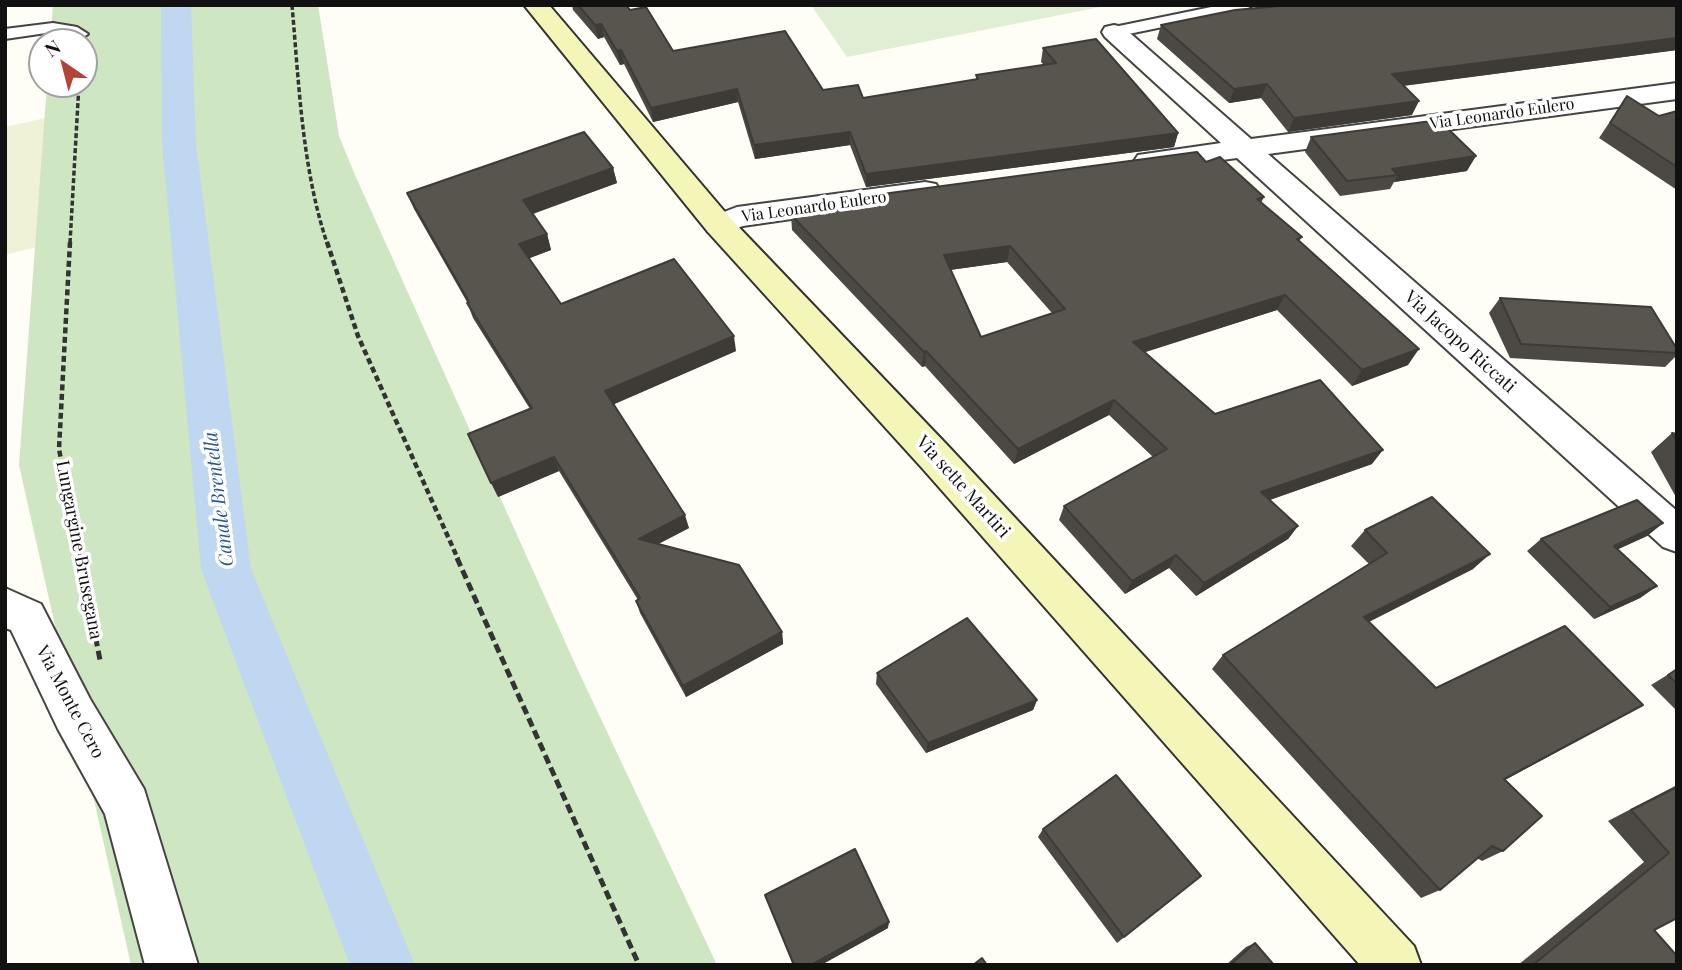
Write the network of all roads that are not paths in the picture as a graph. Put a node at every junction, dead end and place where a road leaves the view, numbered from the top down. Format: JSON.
{"nodes":[{"id":1,"x":536,"y":5,"type":"edge"},
{"id":2,"x":1245,"y":5,"type":"edge"},
{"id":3,"x":36,"y":28,"type":"edge"},
{"id":4,"x":69,"y":28,"type":"edge"},
{"id":5,"x":28,"y":29,"type":"edge"},
{"id":6,"x":1114,"y":32,"type":"joint"},
{"id":7,"x":5,"y":33,"type":"edge"},
{"id":8,"x":1677,"y":91,"type":"edge"},
{"id":9,"x":1643,"y":96,"type":"junction"},
{"id":10,"x":1677,"y":116,"type":"edge"},
{"id":11,"x":1243,"y":148,"type":"junction"},
{"id":12,"x":1121,"y":165,"type":"edge"},
{"id":13,"x":946,"y":189,"type":"edge"},
{"id":14,"x":719,"y":225,"type":"junction"},
{"id":15,"x":1677,"y":535,"type":"edge"},
{"id":16,"x":5,"y":607,"type":"edge"},
{"id":17,"x":172,"y":965,"type":"edge"},
{"id":18,"x":1395,"y":965,"type":"edge"}],
"edges":[{"from":1,"to":14,"type":"main road","name":"Via sette Martiri"},
{"from":2,"to":6,"type":"lane"},
{"from":3,"to":4,"type":"lane"},
{"from":5,"to":7,"type":"lane"},
{"from":6,"to":11,"type":"street"},
{"from":8,"to":9,"type":"street","name":"Via Leonardo Eulero"},
{"from":9,"to":10,"type":"street"},
{"from":9,"to":11,"type":"street","name":"Via Leonardo Eulero"},
{"from":11,"to":12,"type":"street","name":"Via Leonardo Eulero"},
{"from":11,"to":15,"type":"street","name":"Via Jacopo Riccati"},
{"from":13,"to":14,"type":"street","name":"Via Leonardo Eulero"},
{"from":14,"to":18,"type":"main road","name":"Via sette Martiri"},
{"from":16,"to":17,"type":"street","name":"Via Monte Cero"}]}
